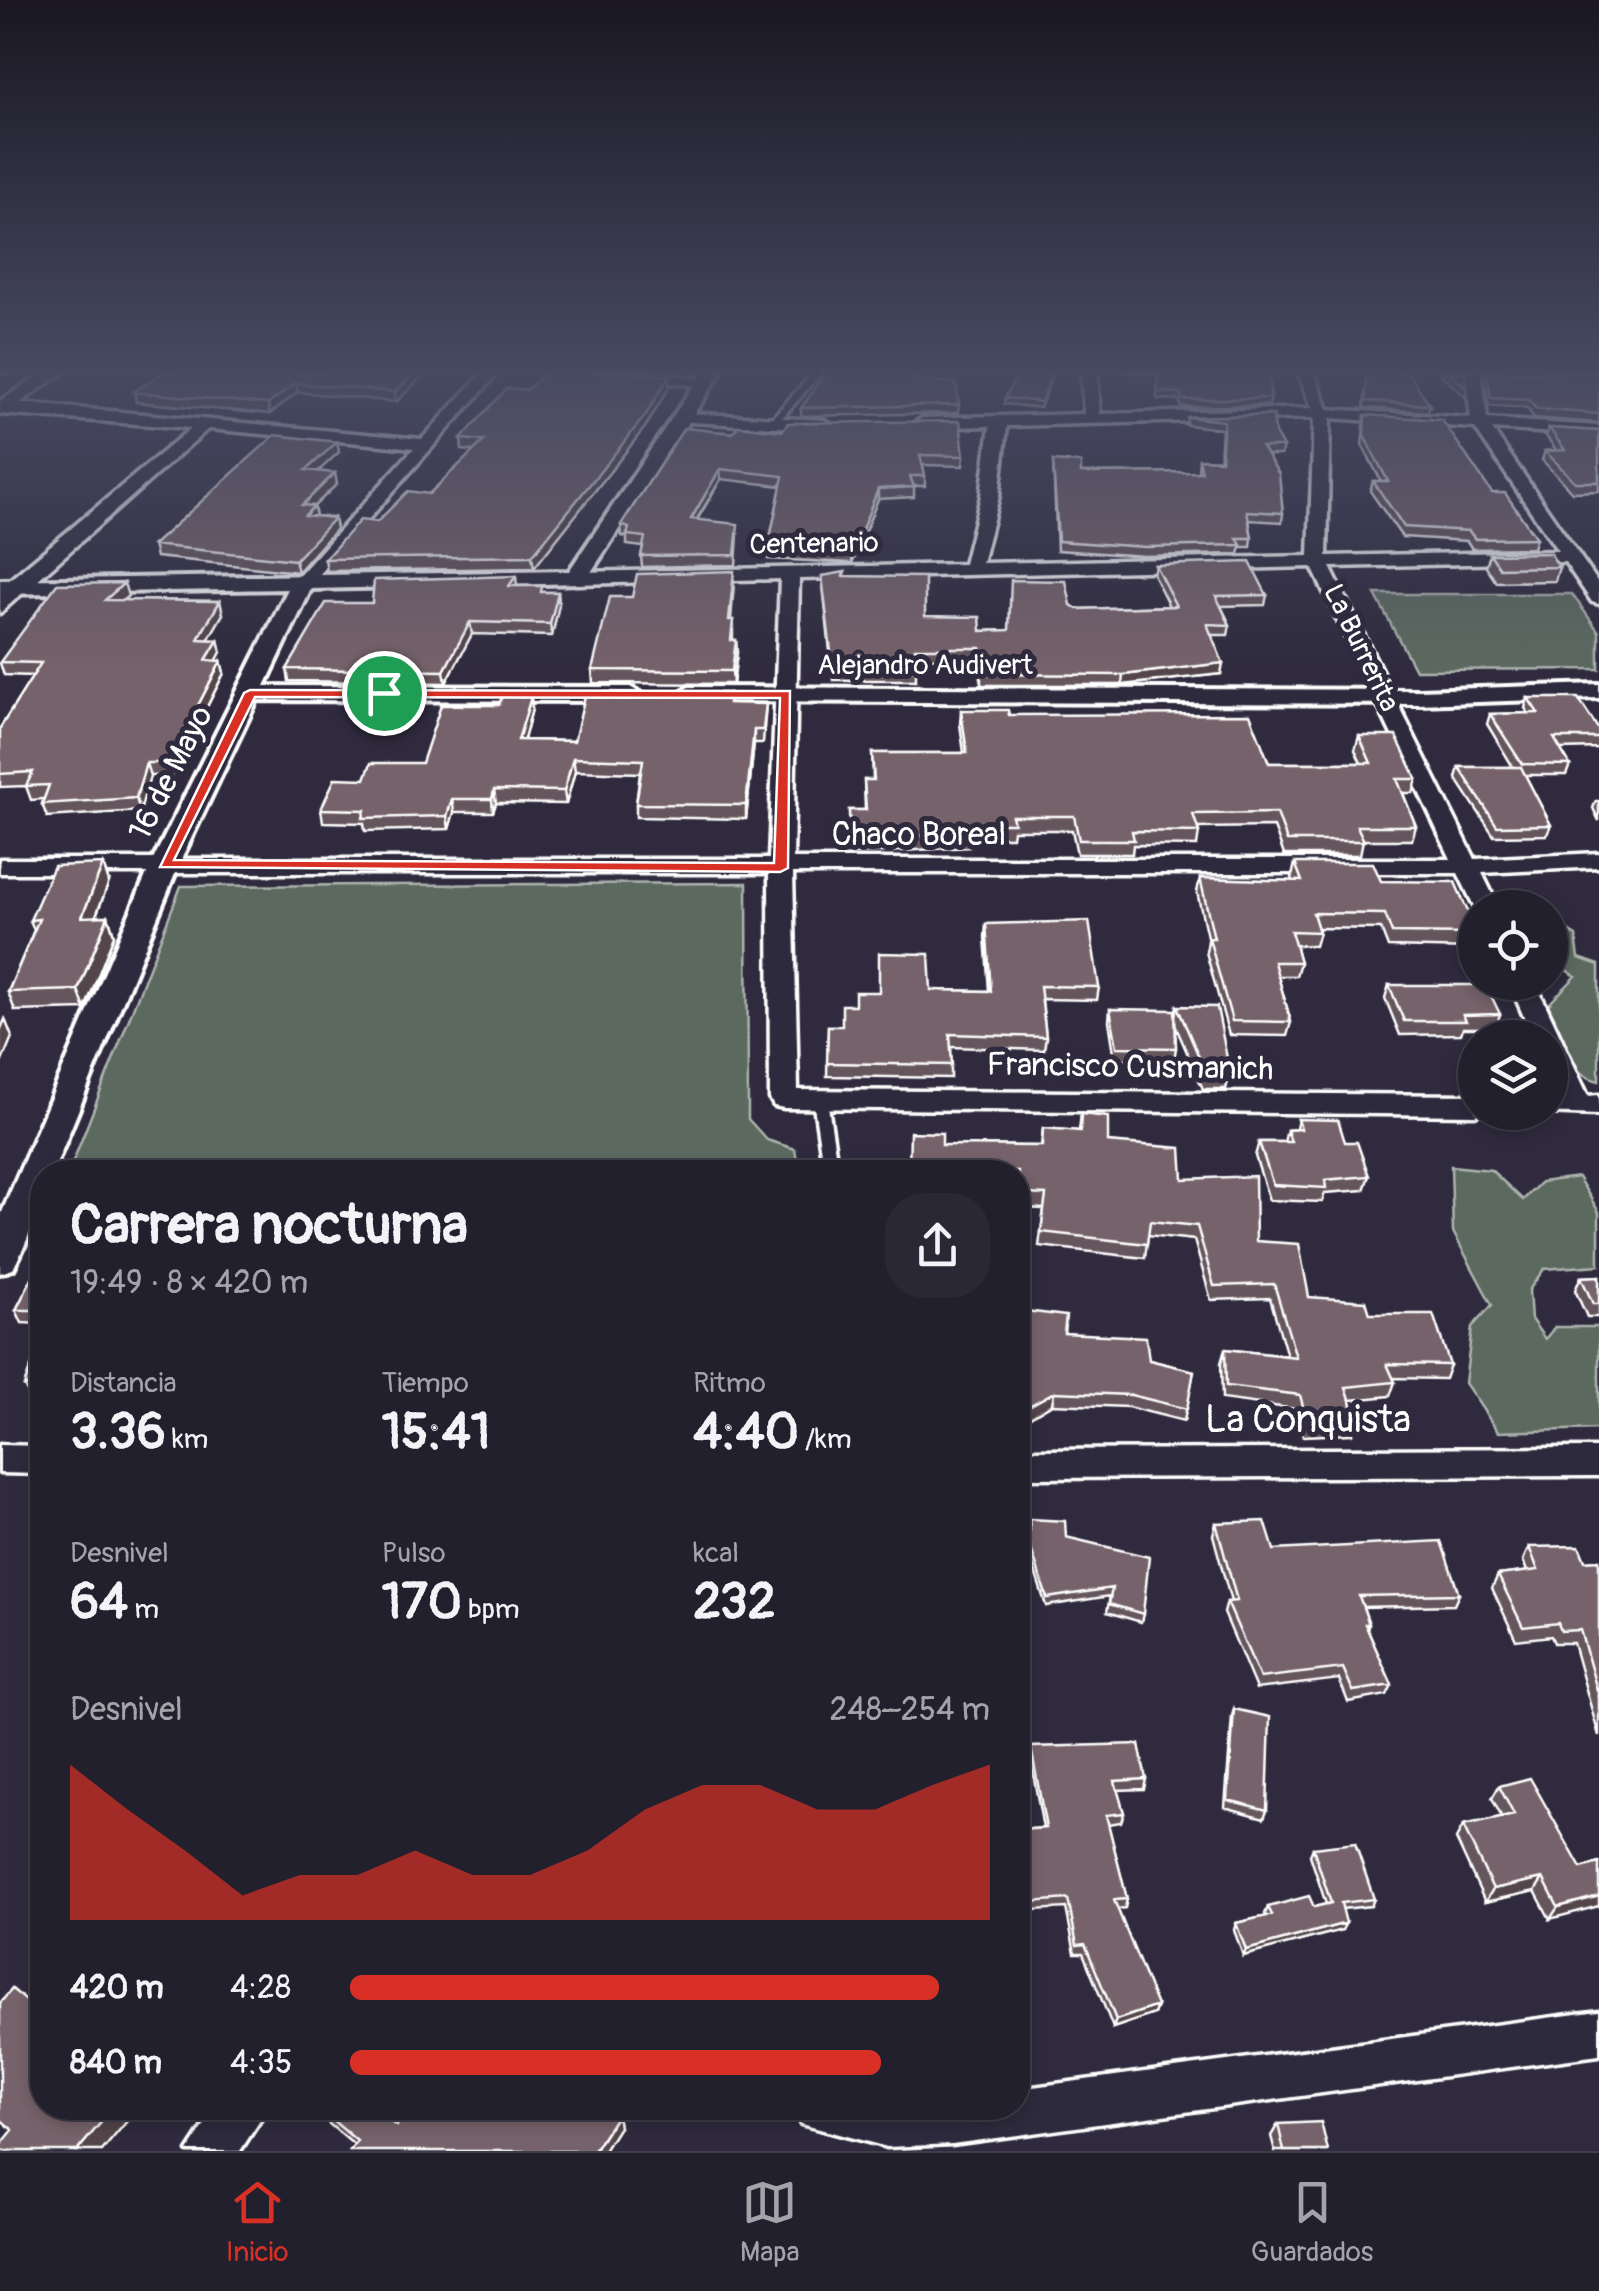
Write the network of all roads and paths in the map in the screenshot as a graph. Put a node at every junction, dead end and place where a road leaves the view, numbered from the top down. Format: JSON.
{"nodes":[{"id":1,"x":147,"y":472,"type":"edge"},
{"id":2,"x":401,"y":472,"type":"edge"},
{"id":3,"x":645,"y":472,"type":"edge"},
{"id":4,"x":993,"y":472,"type":"edge"},
{"id":5,"x":1320,"y":472,"type":"edge"},
{"id":6,"x":1513,"y":472,"type":"edge"},
{"id":7,"x":1568,"y":556,"type":"junction"},
{"id":8,"x":1318,"y":561,"type":"junction"},
{"id":9,"x":970,"y":570,"type":"junction"},
{"id":10,"x":790,"y":574,"type":"junction"},
{"id":11,"x":576,"y":578,"type":"junction"},
{"id":12,"x":304,"y":580,"type":"junction"},
{"id":13,"x":4,"y":594,"type":"edge"},
{"id":14,"x":1599,"y":598,"type":"edge"},
{"id":15,"x":1599,"y":690,"type":"edge"},
{"id":16,"x":250,"y":693,"type":"junction"},
{"id":17,"x":786,"y":694,"type":"junction"},
{"id":18,"x":1384,"y":697,"type":"junction"},
{"id":19,"x":1599,"y":860,"type":"edge"},
{"id":20,"x":165,"y":864,"type":"junction"},
{"id":21,"x":0,"y":866,"type":"edge"},
{"id":22,"x":1468,"y":866,"type":"junction"},
{"id":23,"x":780,"y":868,"type":"junction"},
{"id":24,"x":1479,"y":890,"type":"edge"},
{"id":25,"x":1568,"y":1071,"type":"edge"},
{"id":26,"x":820,"y":1099,"type":"junction"},
{"id":27,"x":1458,"y":1106,"type":"edge"},
{"id":28,"x":1589,"y":1106,"type":"edge"},
{"id":29,"x":41,"y":1160,"type":"edge"},
{"id":30,"x":829,"y":1160,"type":"edge"},
{"id":31,"x":30,"y":1187,"type":"edge"},
{"id":32,"x":0,"y":1259,"type":"edge"},
{"id":33,"x":0,"y":1459,"type":"edge"},
{"id":34,"x":30,"y":1460,"type":"edge"},
{"id":35,"x":1599,"y":1462,"type":"edge"},
{"id":36,"x":1030,"y":1464,"type":"edge"},
{"id":37,"x":1599,"y":2033,"type":"edge"},
{"id":38,"x":1030,"y":2110,"type":"edge"},
{"id":39,"x":236,"y":2120,"type":"edge"},
{"id":40,"x":870,"y":2120,"type":"edge"},
{"id":41,"x":959,"y":2120,"type":"edge"},
{"id":42,"x":211,"y":2151,"type":"edge"}],
"edges":[{"from":1,"to":13,"type":"street"},
{"from":2,"to":12,"type":"street","name":"16 de Mayo"},
{"from":3,"to":11,"type":"street"},
{"from":4,"to":9,"type":"street"},
{"from":5,"to":8,"type":"street","name":"La Burrerita"},
{"from":6,"to":7,"type":"street"},
{"from":7,"to":8,"type":"street","name":"Centenario"},
{"from":7,"to":14,"type":"street"},
{"from":8,"to":9,"type":"street","name":"Centenario"},
{"from":8,"to":18,"type":"street","name":"La Burrerita"},
{"from":9,"to":10,"type":"street","name":"Centenario"},
{"from":10,"to":11,"type":"street","name":"Centenario"},
{"from":10,"to":17,"type":"street"},
{"from":11,"to":12,"type":"street","name":"Centenario"},
{"from":12,"to":13,"type":"street","name":"Centenario"},
{"from":12,"to":16,"type":"street","name":"16 de Mayo"},
{"from":15,"to":18,"type":"street","name":"Alejandro Audivert"},
{"from":16,"to":17,"type":"street","name":"Alejandro Audivert"},
{"from":16,"to":20,"type":"street","name":"16 de Mayo"},
{"from":17,"to":18,"type":"street","name":"Alejandro Audivert"},
{"from":17,"to":23,"type":"street"},
{"from":18,"to":22,"type":"street","name":"La Burrerita"},
{"from":19,"to":22,"type":"street","name":"Chaco Boreal"},
{"from":20,"to":21,"type":"street","name":"Chaco Boreal"},
{"from":20,"to":23,"type":"street","name":"Chaco Boreal"},
{"from":20,"to":29,"type":"street","name":"16 de Mayo"},
{"from":22,"to":23,"type":"street","name":"Chaco Boreal"},
{"from":22,"to":24,"type":"street","name":"La Burrerita"},
{"from":23,"to":26,"type":"street","name":"Francisco Cusmanich"},
{"from":25,"to":28,"type":"street"},
{"from":26,"to":27,"type":"street","name":"Francisco Cusmanich"},
{"from":26,"to":30,"type":"lane"},
{"from":31,"to":32,"type":"street","name":"16 de Mayo"},
{"from":33,"to":34,"type":"street"},
{"from":35,"to":36,"type":"street","name":"La Conquista"},
{"from":37,"to":38,"type":"street"},
{"from":39,"to":42,"type":"street"},
{"from":40,"to":41,"type":"street"}]}
